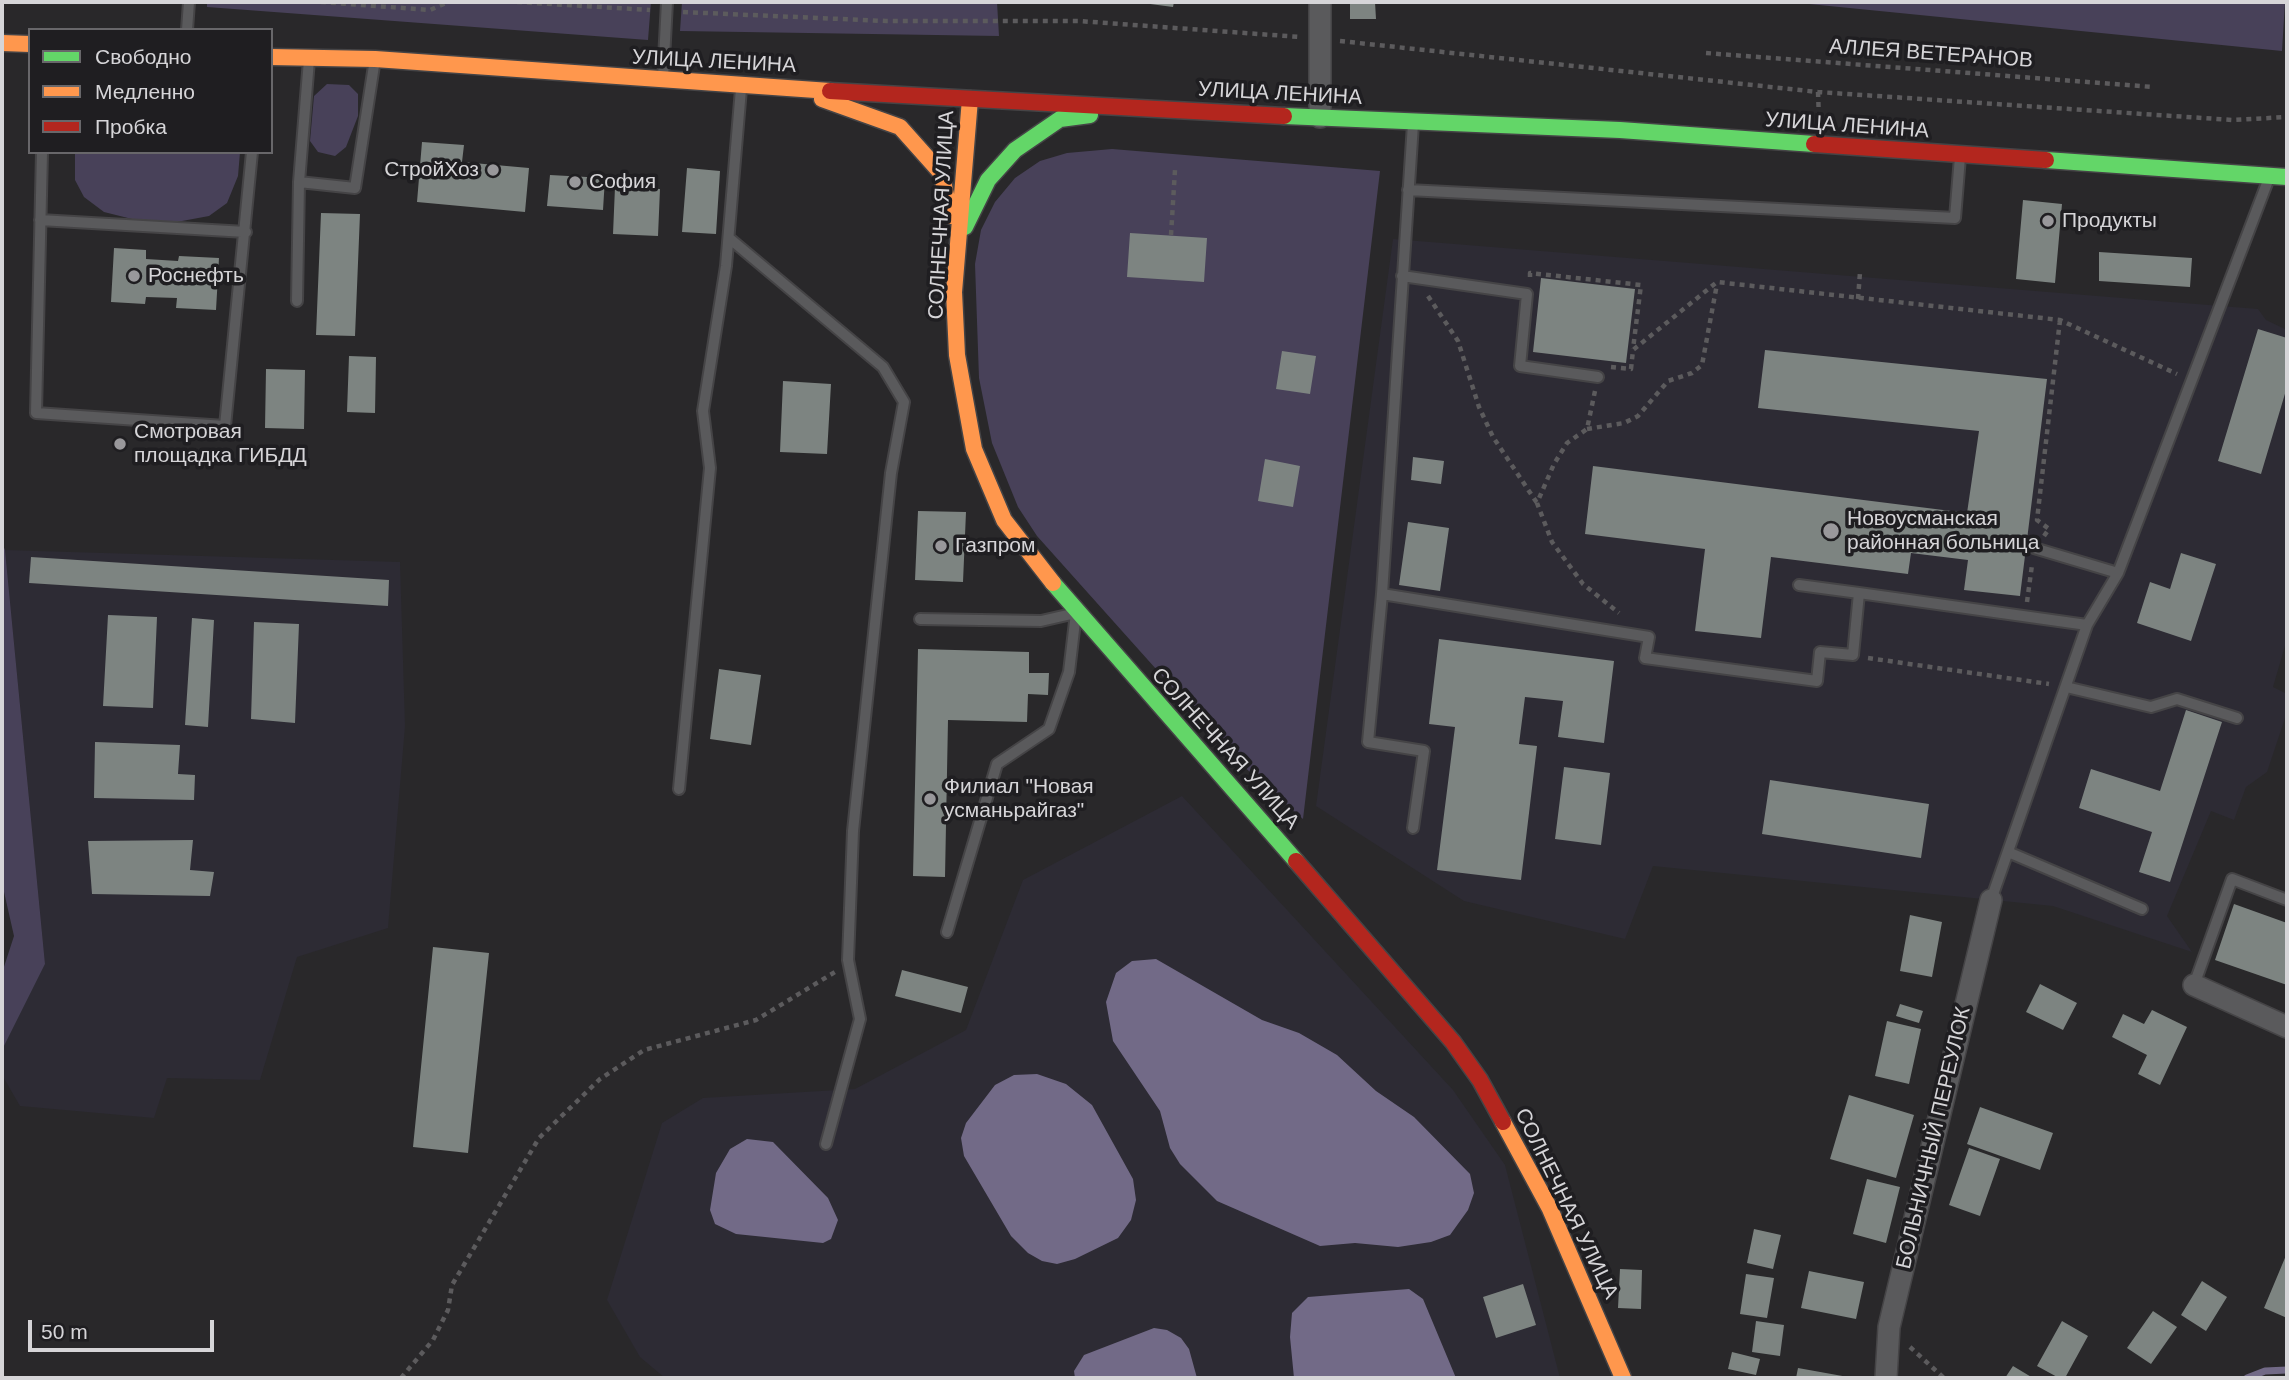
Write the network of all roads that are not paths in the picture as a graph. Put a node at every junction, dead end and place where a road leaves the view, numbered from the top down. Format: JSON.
{"nodes":[{"id":1,"x":189,"y":2,"type":"edge"},
{"id":2,"x":1320,"y":2,"type":"edge"},
{"id":3,"x":667,"y":7,"type":"edge"},
{"id":4,"x":187,"y":28,"type":"edge"},
{"id":5,"x":2,"y":43,"type":"edge"},
{"id":6,"x":28,"y":44,"type":"edge"},
{"id":7,"x":273,"y":57,"type":"edge"},
{"id":8,"x":309,"y":57,"type":"junction"},
{"id":9,"x":375,"y":59,"type":"junction"},
{"id":10,"x":663,"y":80,"type":"junction"},
{"id":11,"x":742,"y":84,"type":"junction"},
{"id":12,"x":792,"y":88,"type":"junction"},
{"id":13,"x":970,"y":99,"type":"junction"},
{"id":14,"x":1143,"y":108,"type":"junction"},
{"id":15,"x":1320,"y":117,"type":"junction"},
{"id":16,"x":1413,"y":122,"type":"junction"},
{"id":17,"x":42,"y":154,"type":"edge"},
{"id":18,"x":252,"y":154,"type":"edge"},
{"id":19,"x":1960,"y":156,"type":"junction"},
{"id":20,"x":2270,"y":176,"type":"junction"},
{"id":21,"x":2287,"y":177,"type":"edge"},
{"id":22,"x":299,"y":182,"type":"junction"},
{"id":23,"x":1408,"y":190,"type":"junction"},
{"id":24,"x":40,"y":220,"type":"junction"},
{"id":25,"x":246,"y":232,"type":"junction"},
{"id":26,"x":729,"y":238,"type":"junction"},
{"id":27,"x":957,"y":243,"type":"junction"},
{"id":28,"x":1402,"y":276,"type":"junction"},
{"id":29,"x":297,"y":301,"type":"dead end"},
{"id":30,"x":1598,"y":377,"type":"road end"},
{"id":31,"x":2034,"y":548,"type":"road end"},
{"id":32,"x":2118,"y":573,"type":"junction"},
{"id":33,"x":1799,"y":585,"type":"dead end"},
{"id":34,"x":1859,"y":593,"type":"junction"},
{"id":35,"x":1382,"y":594,"type":"junction"},
{"id":36,"x":1076,"y":613,"type":"junction"},
{"id":37,"x":920,"y":619,"type":"dead end"},
{"id":38,"x":2088,"y":625,"type":"junction"},
{"id":39,"x":2066,"y":687,"type":"junction"},
{"id":40,"x":2237,"y":718,"type":"dead end"},
{"id":41,"x":679,"y":789,"type":"dead end"},
{"id":42,"x":1413,"y":828,"type":"dead end"},
{"id":43,"x":2008,"y":852,"type":"junction"},
{"id":44,"x":1991,"y":900,"type":"joint"},
{"id":45,"x":2287,"y":900,"type":"edge"},
{"id":46,"x":2142,"y":909,"type":"dead end"},
{"id":47,"x":947,"y":932,"type":"dead end"},
{"id":48,"x":2194,"y":985,"type":"joint"},
{"id":49,"x":2287,"y":1027,"type":"edge"},
{"id":50,"x":826,"y":1144,"type":"dead end"},
{"id":51,"x":1623,"y":1378,"type":"edge"},
{"id":52,"x":1886,"y":1378,"type":"edge"}],
"edges":[{"from":1,"to":4,"type":"lane"},
{"from":2,"to":15,"type":"street"},
{"from":3,"to":10,"type":"lane"},
{"from":5,"to":6,"type":"main road"},
{"from":7,"to":8,"type":"main road","name":"УЛИЦА ЛЕНИНА"},
{"from":8,"to":9,"type":"main road","name":"УЛИЦА ЛЕНИНА"},
{"from":8,"to":22,"type":"lane"},
{"from":9,"to":10,"type":"main road","name":"УЛИЦА ЛЕНИНА"},
{"from":9,"to":22,"type":"lane"},
{"from":10,"to":11,"type":"main road","name":"УЛИЦА ЛЕНИНА"},
{"from":11,"to":12,"type":"main road","name":"УЛИЦА ЛЕНИНА"},
{"from":11,"to":26,"type":"lane"},
{"from":12,"to":13,"type":"main road","name":"УЛИЦА ЛЕНИНА"},
{"from":12,"to":27,"type":"main road"},
{"from":13,"to":14,"type":"main road","name":"УЛИЦА ЛЕНИНА"},
{"from":13,"to":27,"type":"main road","name":"СОЛНЕЧНАЯ УЛИЦА"},
{"from":14,"to":15,"type":"main road","name":"УЛИЦА ЛЕНИНА"},
{"from":14,"to":27,"type":"main road"},
{"from":15,"to":16,"type":"main road","name":"УЛИЦА ЛЕНИНА"},
{"from":16,"to":19,"type":"main road","name":"УЛИЦА ЛЕНИНА"},
{"from":16,"to":23,"type":"lane"},
{"from":17,"to":24,"type":"lane"},
{"from":18,"to":25,"type":"lane"},
{"from":19,"to":20,"type":"main road","name":"УЛИЦА ЛЕНИНА"},
{"from":19,"to":23,"type":"lane"},
{"from":20,"to":21,"type":"main road","name":"УЛИЦА ЛЕНИНА"},
{"from":20,"to":32,"type":"lane"},
{"from":22,"to":29,"type":"lane"},
{"from":23,"to":28,"type":"lane"},
{"from":24,"to":25,"type":"lane"},
{"from":24,"to":25,"type":"lane"},
{"from":26,"to":41,"type":"lane"},
{"from":26,"to":50,"type":"lane"},
{"from":27,"to":36,"type":"main road","name":"СОЛНЕЧНАЯ УЛИЦА"},
{"from":28,"to":30,"type":"lane"},
{"from":28,"to":35,"type":"lane"},
{"from":31,"to":32,"type":"lane"},
{"from":32,"to":38,"type":"lane"},
{"from":33,"to":34,"type":"lane"},
{"from":34,"to":35,"type":"lane"},
{"from":34,"to":38,"type":"lane"},
{"from":35,"to":42,"type":"lane"},
{"from":36,"to":37,"type":"lane"},
{"from":36,"to":47,"type":"lane"},
{"from":36,"to":51,"type":"main road","name":"СОЛНЕЧНАЯ УЛИЦА"},
{"from":38,"to":39,"type":"lane"},
{"from":39,"to":40,"type":"lane"},
{"from":39,"to":43,"type":"lane"},
{"from":43,"to":44,"type":"lane"},
{"from":43,"to":46,"type":"lane"},
{"from":44,"to":52,"type":"street","name":"БОЛЬНИЧНЫЙ ПЕРЕУЛОК"},
{"from":45,"to":48,"type":"lane"},
{"from":48,"to":49,"type":"street"}]}
